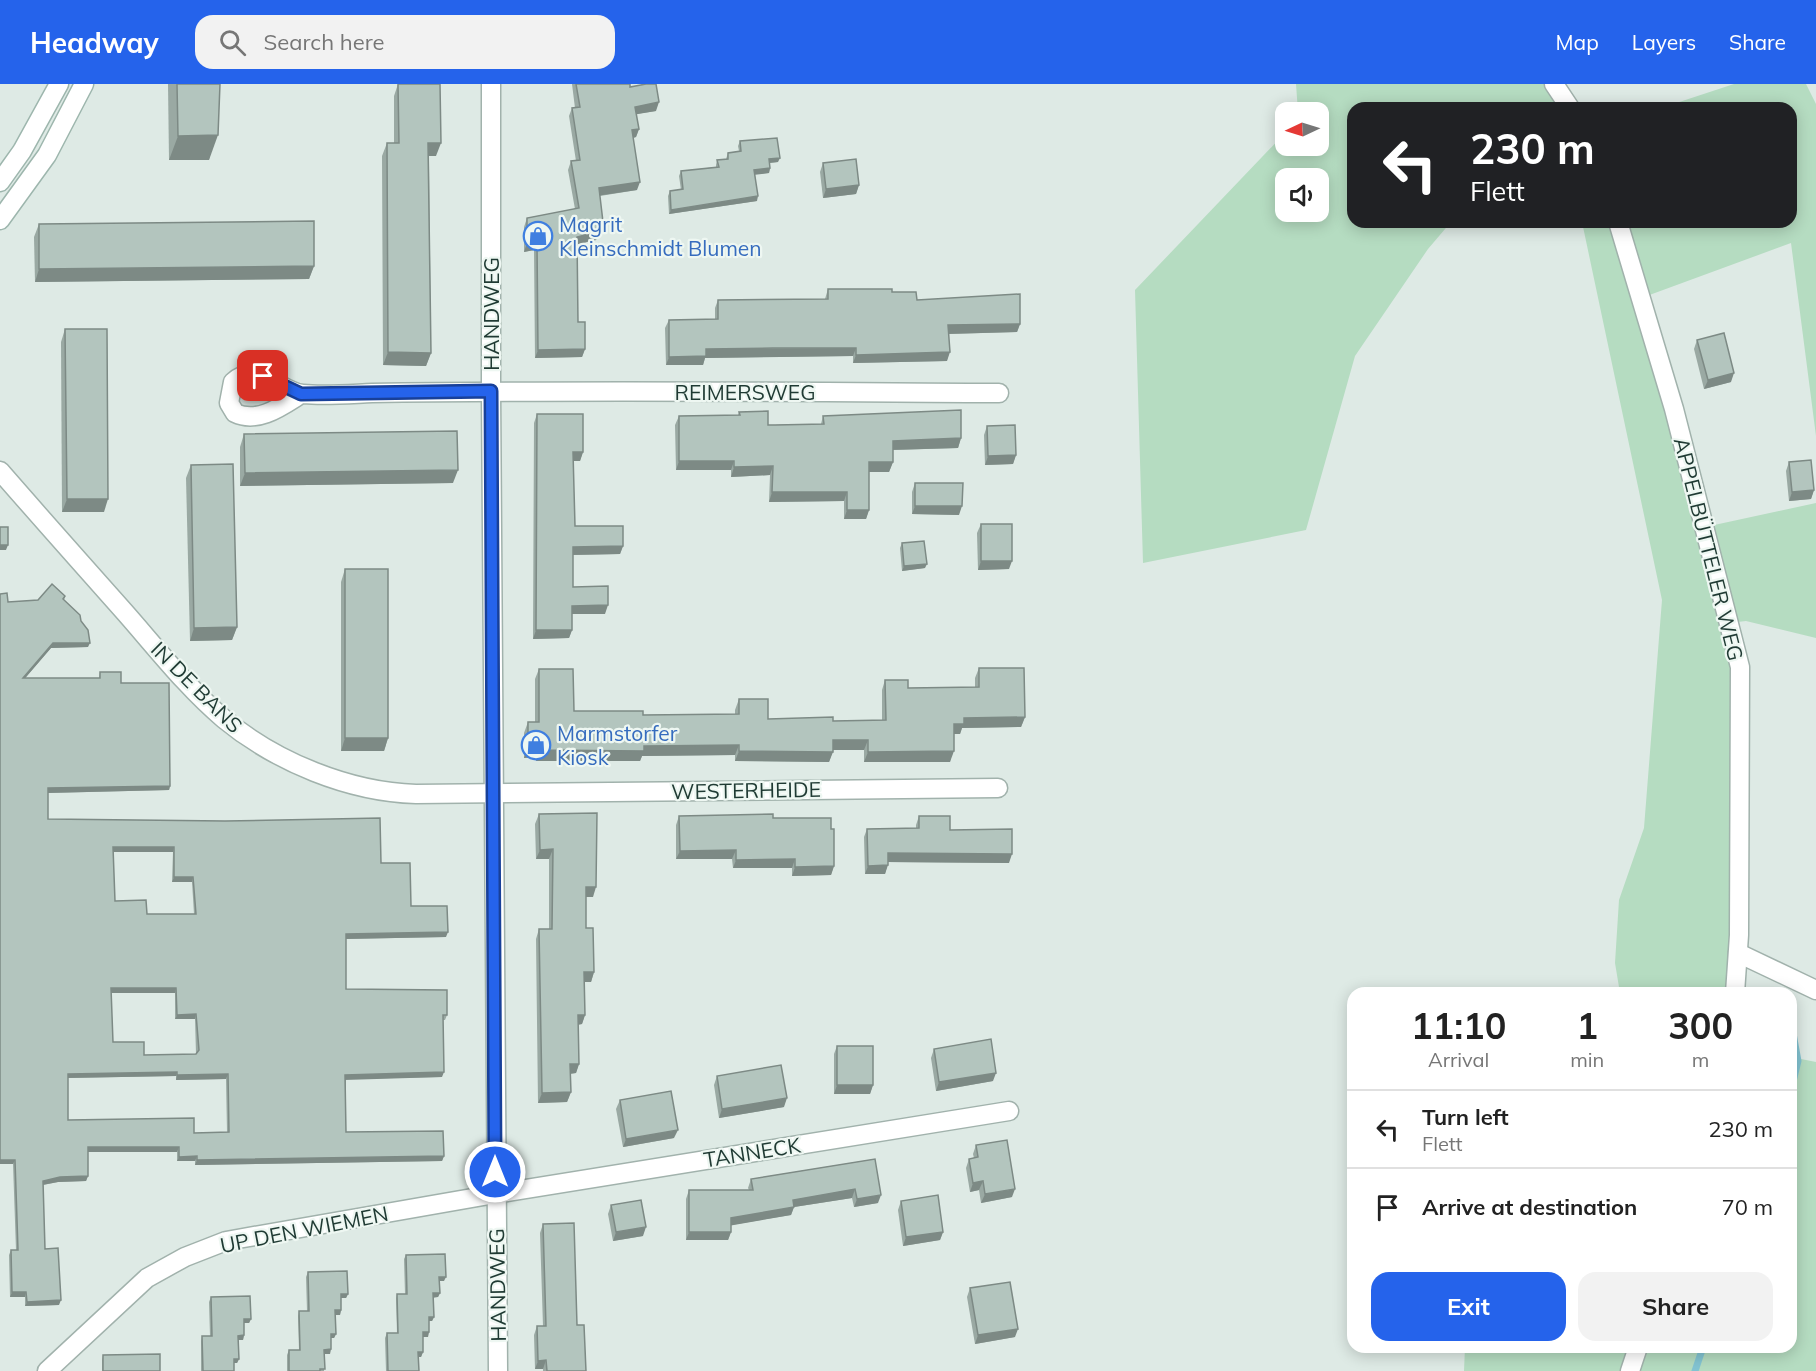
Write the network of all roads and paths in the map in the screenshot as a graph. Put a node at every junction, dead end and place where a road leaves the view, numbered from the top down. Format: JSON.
{"nodes":[{"id":1,"x":59,"y":84,"type":"edge"},
{"id":2,"x":84,"y":84,"type":"edge"},
{"id":3,"x":492,"y":84,"type":"edge"},
{"id":4,"x":1554,"y":84,"type":"edge"},
{"id":5,"x":1566,"y":102,"type":"edge"},
{"id":6,"x":0,"y":182,"type":"edge"},
{"id":7,"x":0,"y":220,"type":"edge"},
{"id":8,"x":1620,"y":228,"type":"edge"},
{"id":9,"x":491,"y":391,"type":"junction"},
{"id":10,"x":999,"y":393,"type":"dead end"},
{"id":11,"x":301,"y":394,"type":"dead end"},
{"id":12,"x":0,"y":471,"type":"edge"},
{"id":13,"x":998,"y":788,"type":"dead end"},
{"id":14,"x":493,"y":793,"type":"junction"},
{"id":15,"x":1738,"y":952,"type":"junction"},
{"id":16,"x":1735,"y":987,"type":"edge"},
{"id":17,"x":1816,"y":990,"type":"edge"},
{"id":18,"x":1009,"y":1111,"type":"dead end"},
{"id":19,"x":495,"y":1194,"type":"junction"},
{"id":20,"x":1636,"y":1353,"type":"edge"},
{"id":21,"x":47,"y":1371,"type":"edge"},
{"id":22,"x":498,"y":1371,"type":"edge"},
{"id":23,"x":1630,"y":1371,"type":"edge"}],
"edges":[{"from":1,"to":6,"type":"street"},
{"from":2,"to":7,"type":"street"},
{"from":3,"to":9,"type":"street","name":"HANDWEG"},
{"from":4,"to":5,"type":"street"},
{"from":8,"to":15,"type":"street","name":"APPELBÜTTELER WEG"},
{"from":9,"to":10,"type":"street","name":"REIMERSWEG"},
{"from":9,"to":11,"type":"street","name":"REIMERSWEG"},
{"from":9,"to":14,"type":"street","name":"HANDWEG"},
{"from":12,"to":14,"type":"street","name":"IN DE BANS"},
{"from":13,"to":14,"type":"street","name":"WESTERHEIDE"},
{"from":14,"to":19,"type":"street","name":"HANDWEG"},
{"from":15,"to":16,"type":"street","name":"APPELBÜTTELER WEG"},
{"from":15,"to":17,"type":"street"},
{"from":18,"to":19,"type":"street","name":"TANNECK"},
{"from":19,"to":21,"type":"street","name":"UP DEN WIEMEN"},
{"from":19,"to":22,"type":"street","name":"HANDWEG"},
{"from":20,"to":23,"type":"street"}]}
